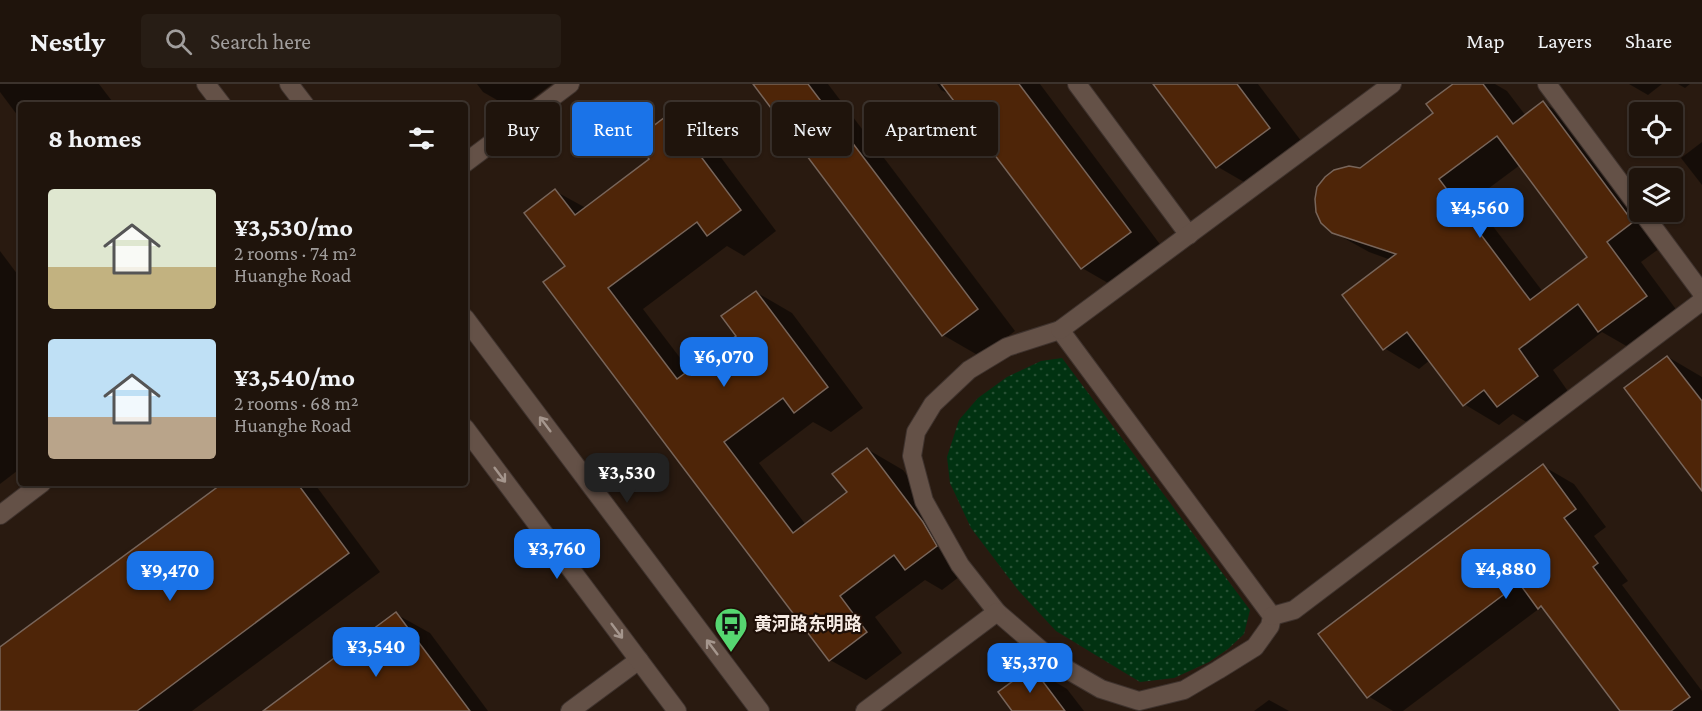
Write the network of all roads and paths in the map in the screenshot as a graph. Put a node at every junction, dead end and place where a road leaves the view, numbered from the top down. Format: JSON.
{"nodes":[{"id":1,"x":206,"y":84,"type":"edge"},
{"id":2,"x":289,"y":84,"type":"edge"},
{"id":3,"x":570,"y":84,"type":"edge"},
{"id":4,"x":1077,"y":84,"type":"edge"},
{"id":5,"x":1392,"y":84,"type":"edge"},
{"id":6,"x":1547,"y":84,"type":"edge"},
{"id":7,"x":220,"y":102,"type":"edge"},
{"id":8,"x":303,"y":102,"type":"edge"},
{"id":9,"x":468,"y":162,"type":"edge"},
{"id":10,"x":1629,"y":194,"type":"edge"},
{"id":11,"x":1650,"y":222,"type":"edge"},
{"id":12,"x":1189,"y":235,"type":"junction"},
{"id":13,"x":1702,"y":293,"type":"edge"},
{"id":14,"x":1702,"y":301,"type":"edge"},
{"id":15,"x":468,"y":322,"type":"edge"},
{"id":16,"x":1060,"y":330,"type":"junction"},
{"id":17,"x":468,"y":432,"type":"edge"},
{"id":18,"x":38,"y":486,"type":"edge"},
{"id":19,"x":0,"y":514,"type":"edge"},
{"id":20,"x":997,"y":612,"type":"junction"},
{"id":21,"x":1272,"y":616,"type":"junction"},
{"id":22,"x":639,"y":660,"type":"junction"},
{"id":23,"x":1140,"y":706,"type":"edge"},
{"id":24,"x":570,"y":711,"type":"edge"},
{"id":25,"x":677,"y":711,"type":"edge"},
{"id":26,"x":760,"y":711,"type":"edge"},
{"id":27,"x":865,"y":711,"type":"edge"}],
"edges":[{"from":1,"to":7,"type":"main road"},
{"from":2,"to":8,"type":"main road"},
{"from":3,"to":9,"type":"main road"},
{"from":4,"to":12,"type":"main road"},
{"from":5,"to":12,"type":"main road"},
{"from":6,"to":10,"type":"main road"},
{"from":11,"to":13,"type":"main road"},
{"from":12,"to":16,"type":"main road"},
{"from":14,"to":21,"type":"main road"},
{"from":26,"to":15,"type":"main road","one_way":true},
{"from":16,"to":20,"type":"main road"},
{"from":16,"to":21,"type":"main road"},
{"from":17,"to":22,"type":"main road","one_way":true},
{"from":18,"to":19,"type":"main road"},
{"from":20,"to":23,"type":"main road"},
{"from":20,"to":27,"type":"main road"},
{"from":21,"to":23,"type":"main road"},
{"from":22,"to":24,"type":"main road"},
{"from":22,"to":25,"type":"main road"}]}
